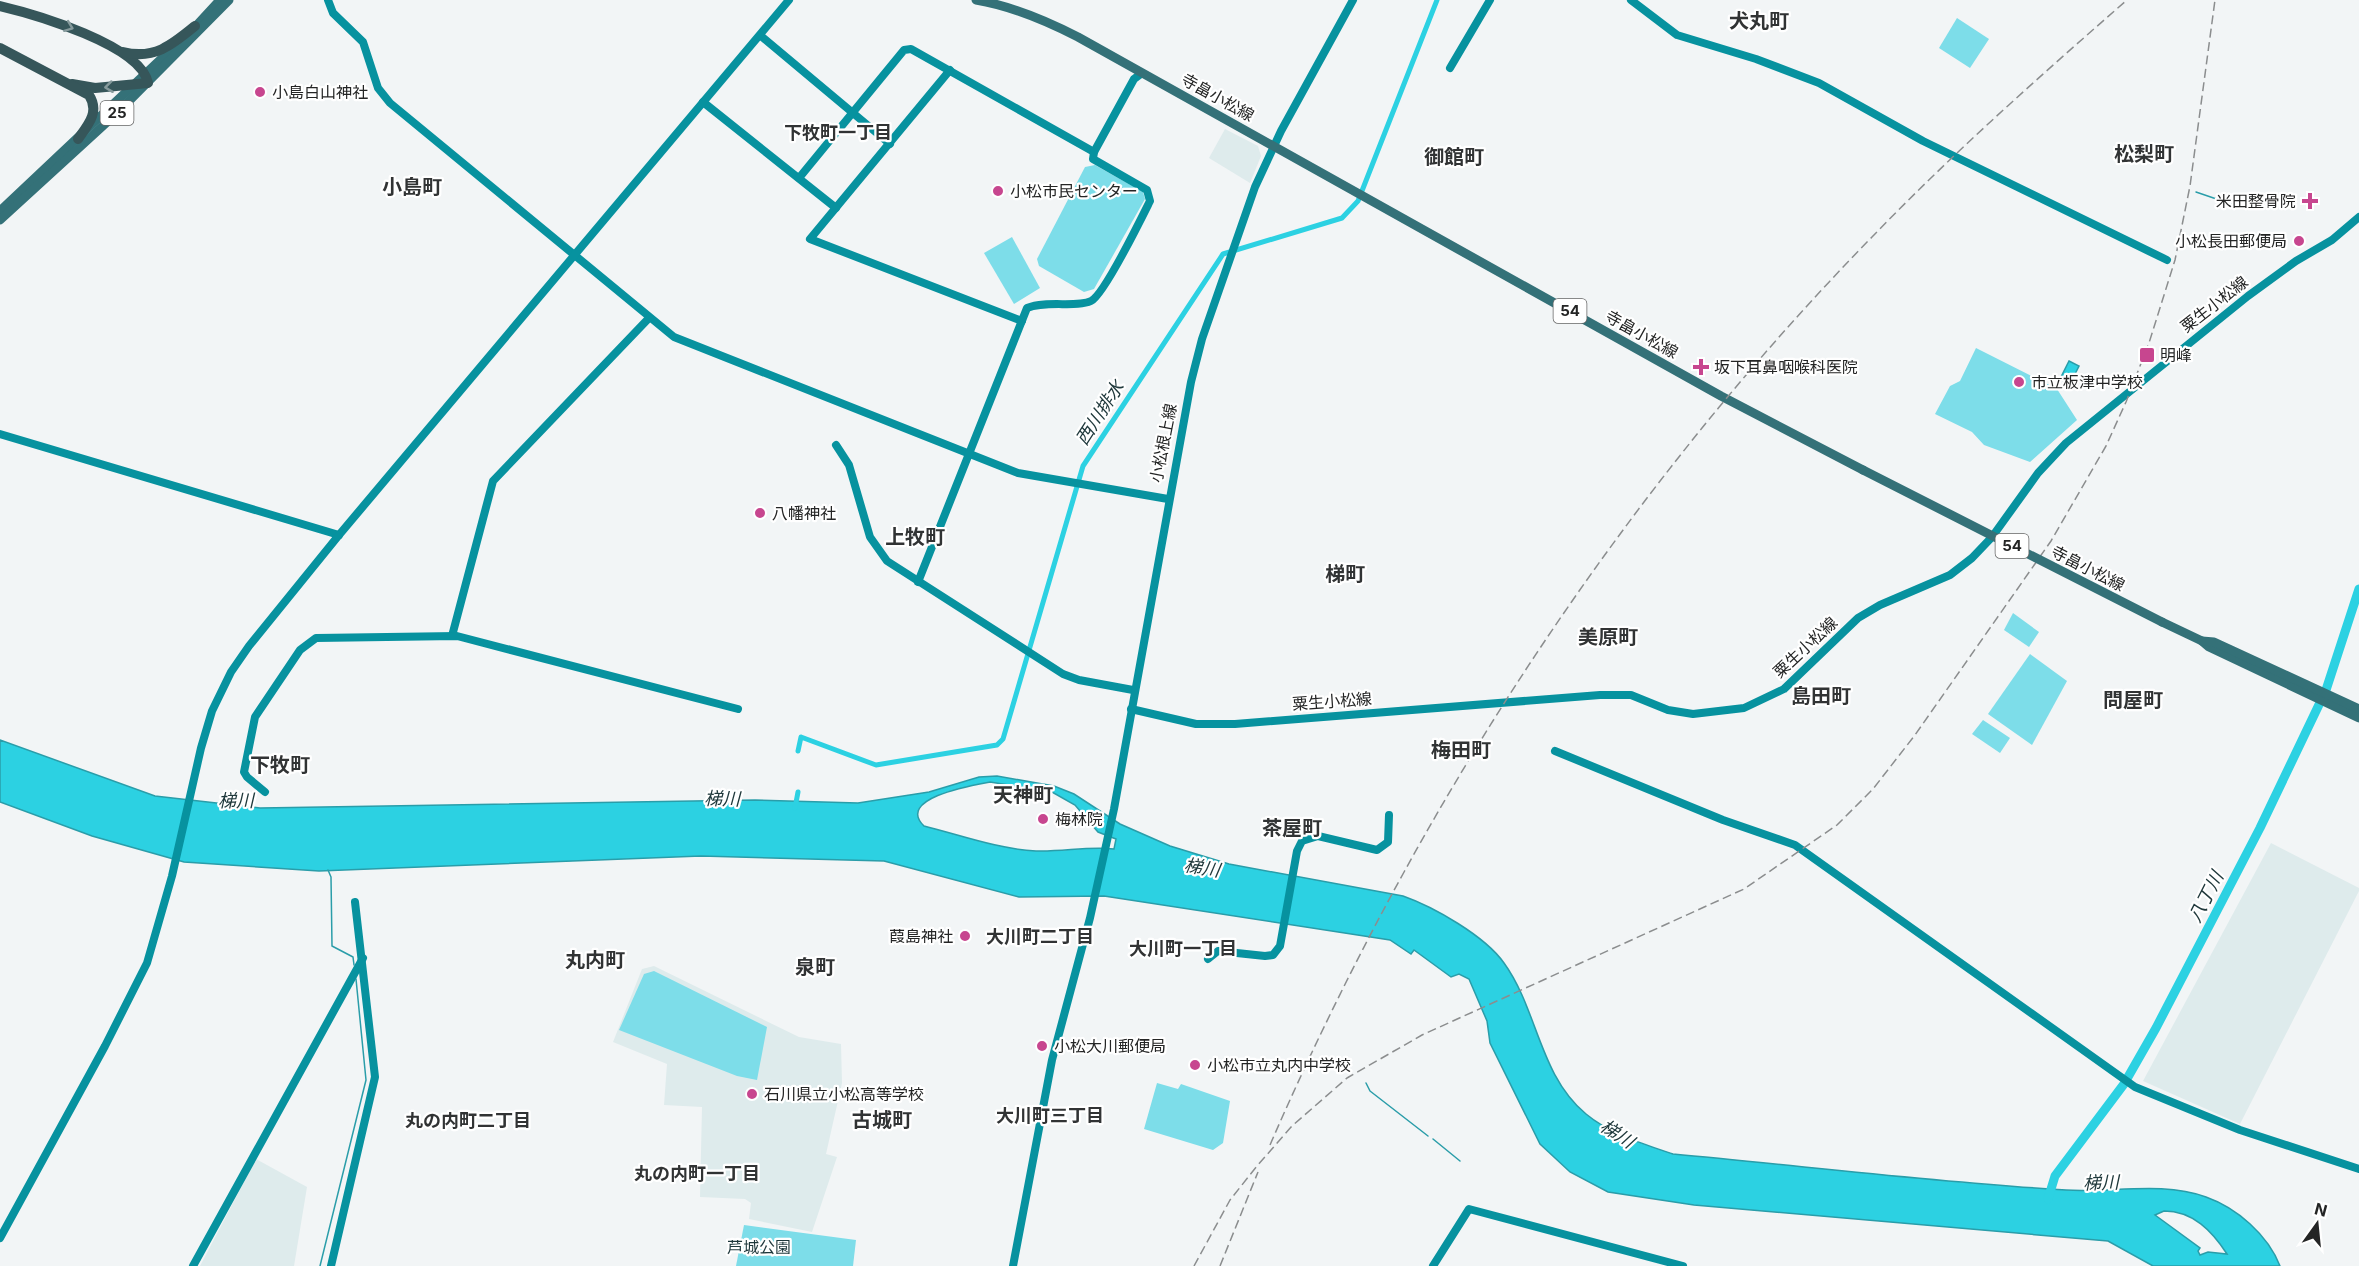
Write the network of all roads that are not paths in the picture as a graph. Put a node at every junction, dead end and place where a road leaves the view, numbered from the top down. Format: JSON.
{"nodes":[{"id":1,"x":220,"y":0,"type":"edge"},
{"id":2,"x":229,"y":0,"type":"edge"},
{"id":3,"x":328,"y":0,"type":"edge"},
{"id":4,"x":789,"y":0,"type":"edge"},
{"id":5,"x":976,"y":0,"type":"edge"},
{"id":6,"x":1353,"y":0,"type":"edge"},
{"id":7,"x":1490,"y":0,"type":"edge"},
{"id":8,"x":1631,"y":0,"type":"edge"},
{"id":9,"x":0,"y":8,"type":"edge"},
{"id":10,"x":195,"y":26,"type":"junction"},
{"id":11,"x":760,"y":36,"type":"junction"},
{"id":12,"x":0,"y":48,"type":"edge"},
{"id":13,"x":112,"y":48,"type":"junction"},
{"id":14,"x":1450,"y":68,"type":"dead end"},
{"id":15,"x":950,"y":70,"type":"junction"},
{"id":16,"x":1142,"y":73,"type":"junction"},
{"id":17,"x":144,"y":80,"type":"junction"},
{"id":18,"x":72,"y":84,"type":"junction"},
{"id":19,"x":703,"y":102,"type":"junction"},
{"id":20,"x":853,"y":113,"type":"junction"},
{"id":21,"x":78,"y":139,"type":"junction"},
{"id":22,"x":890,"y":144,"type":"junction"},
{"id":23,"x":1274,"y":145,"type":"junction"},
{"id":24,"x":1094,"y":152,"type":"junction"},
{"id":25,"x":799,"y":178,"type":"junction"},
{"id":26,"x":836,"y":208,"type":"junction"},
{"id":27,"x":0,"y":211,"type":"edge"},
{"id":28,"x":2359,"y":217,"type":"edge"},
{"id":29,"x":0,"y":220,"type":"edge"},
{"id":30,"x":573,"y":256,"type":"junction"},
{"id":31,"x":2167,"y":261,"type":"dead end"},
{"id":32,"x":649,"y":318,"type":"junction"},
{"id":33,"x":1022,"y":321,"type":"junction"},
{"id":34,"x":0,"y":434,"type":"edge"},
{"id":35,"x":836,"y":445,"type":"dead end"},
{"id":36,"x":967,"y":454,"type":"junction"},
{"id":37,"x":1168,"y":498,"type":"junction"},
{"id":38,"x":339,"y":535,"type":"junction"},
{"id":39,"x":918,"y":582,"type":"junction"},
{"id":40,"x":452,"y":636,"type":"junction"},
{"id":41,"x":2272,"y":672,"type":"junction"},
{"id":42,"x":1134,"y":690,"type":"junction"},
{"id":43,"x":2359,"y":708,"type":"edge"},
{"id":44,"x":738,"y":709,"type":"dead end"},
{"id":45,"x":1131,"y":709,"type":"junction"},
{"id":46,"x":2359,"y":718,"type":"edge"},
{"id":47,"x":1555,"y":751,"type":"dead end"},
{"id":48,"x":265,"y":792,"type":"dead end"},
{"id":49,"x":1389,"y":815,"type":"dead end"},
{"id":50,"x":355,"y":902,"type":"dead end"},
{"id":51,"x":1208,"y":959,"type":"dead end"},
{"id":52,"x":361,"y":961,"type":"junction"},
{"id":53,"x":2359,"y":1169,"type":"edge"},
{"id":54,"x":0,"y":1238,"type":"edge"},
{"id":55,"x":193,"y":1266,"type":"edge"},
{"id":56,"x":331,"y":1266,"type":"edge"},
{"id":57,"x":1013,"y":1266,"type":"edge"},
{"id":58,"x":1433,"y":1266,"type":"edge"},
{"id":59,"x":1683,"y":1266,"type":"edge"}],
"edges":[{"from":1,"to":10,"type":"main road","number":"25"},
{"from":2,"to":17,"type":"main road","number":"25"},
{"from":3,"to":30,"type":"street"},
{"from":4,"to":11,"type":"street"},
{"from":5,"to":16,"type":"main road","name":"寺畠小松線","number":"54"},
{"from":6,"to":23,"type":"street","name":"小松根上線"},
{"from":7,"to":14,"type":"street"},
{"from":8,"to":31,"type":"street"},
{"from":9,"to":13,"type":"highway","one_way":true},
{"from":10,"to":13,"type":"highway"},
{"from":10,"to":17,"type":"main road","number":"25"},
{"from":11,"to":19,"type":"street"},
{"from":11,"to":20,"type":"street"},
{"from":12,"to":18,"type":"highway"},
{"from":13,"to":17,"type":"highway"},
{"from":15,"to":20,"type":"street"},
{"from":15,"to":22,"type":"street"},
{"from":15,"to":24,"type":"street"},
{"from":16,"to":23,"type":"main road","name":"寺畠小松線","number":"54"},
{"from":16,"to":24,"type":"street"},
{"from":17,"to":18,"type":"highway","one_way":true},
{"from":17,"to":21,"type":"main road","number":"25"},
{"from":17,"to":29,"type":"main road","number":"25"},
{"from":18,"to":21,"type":"highway"},
{"from":19,"to":25,"type":"street"},
{"from":19,"to":30,"type":"street"},
{"from":20,"to":22,"type":"street"},
{"from":20,"to":25,"type":"street"},
{"from":21,"to":27,"type":"main road","number":"25"},
{"from":22,"to":26,"type":"street"},
{"from":23,"to":37,"type":"street","name":"小松根上線"},
{"from":23,"to":41,"type":"main road","name":"寺畠小松線","number":"54","bridge":true},
{"from":24,"to":33,"type":"street"},
{"from":25,"to":26,"type":"street"},
{"from":26,"to":33,"type":"street"},
{"from":28,"to":45,"type":"street","name":"粟生小松線"},
{"from":30,"to":32,"type":"street"},
{"from":30,"to":38,"type":"street"},
{"from":32,"to":36,"type":"street"},
{"from":32,"to":40,"type":"street"},
{"from":33,"to":36,"type":"street"},
{"from":34,"to":38,"type":"street"},
{"from":35,"to":39,"type":"street"},
{"from":36,"to":37,"type":"street"},
{"from":36,"to":39,"type":"street"},
{"from":37,"to":42,"type":"street","name":"小松根上線"},
{"from":38,"to":54,"type":"street"},
{"from":39,"to":42,"type":"street"},
{"from":40,"to":44,"type":"street"},
{"from":40,"to":48,"type":"street"},
{"from":41,"to":43,"type":"main road","name":"寺畠小松線","number":"54"},
{"from":41,"to":46,"type":"main road","name":"寺畠小松線","number":"54"},
{"from":42,"to":45,"type":"street","name":"小松根上線"},
{"from":45,"to":57,"type":"street","name":"小松根上線"},
{"from":47,"to":53,"type":"street"},
{"from":49,"to":51,"type":"street"},
{"from":50,"to":52,"type":"street"},
{"from":52,"to":55,"type":"street"},
{"from":52,"to":56,"type":"street"},
{"from":58,"to":59,"type":"street"}]}
